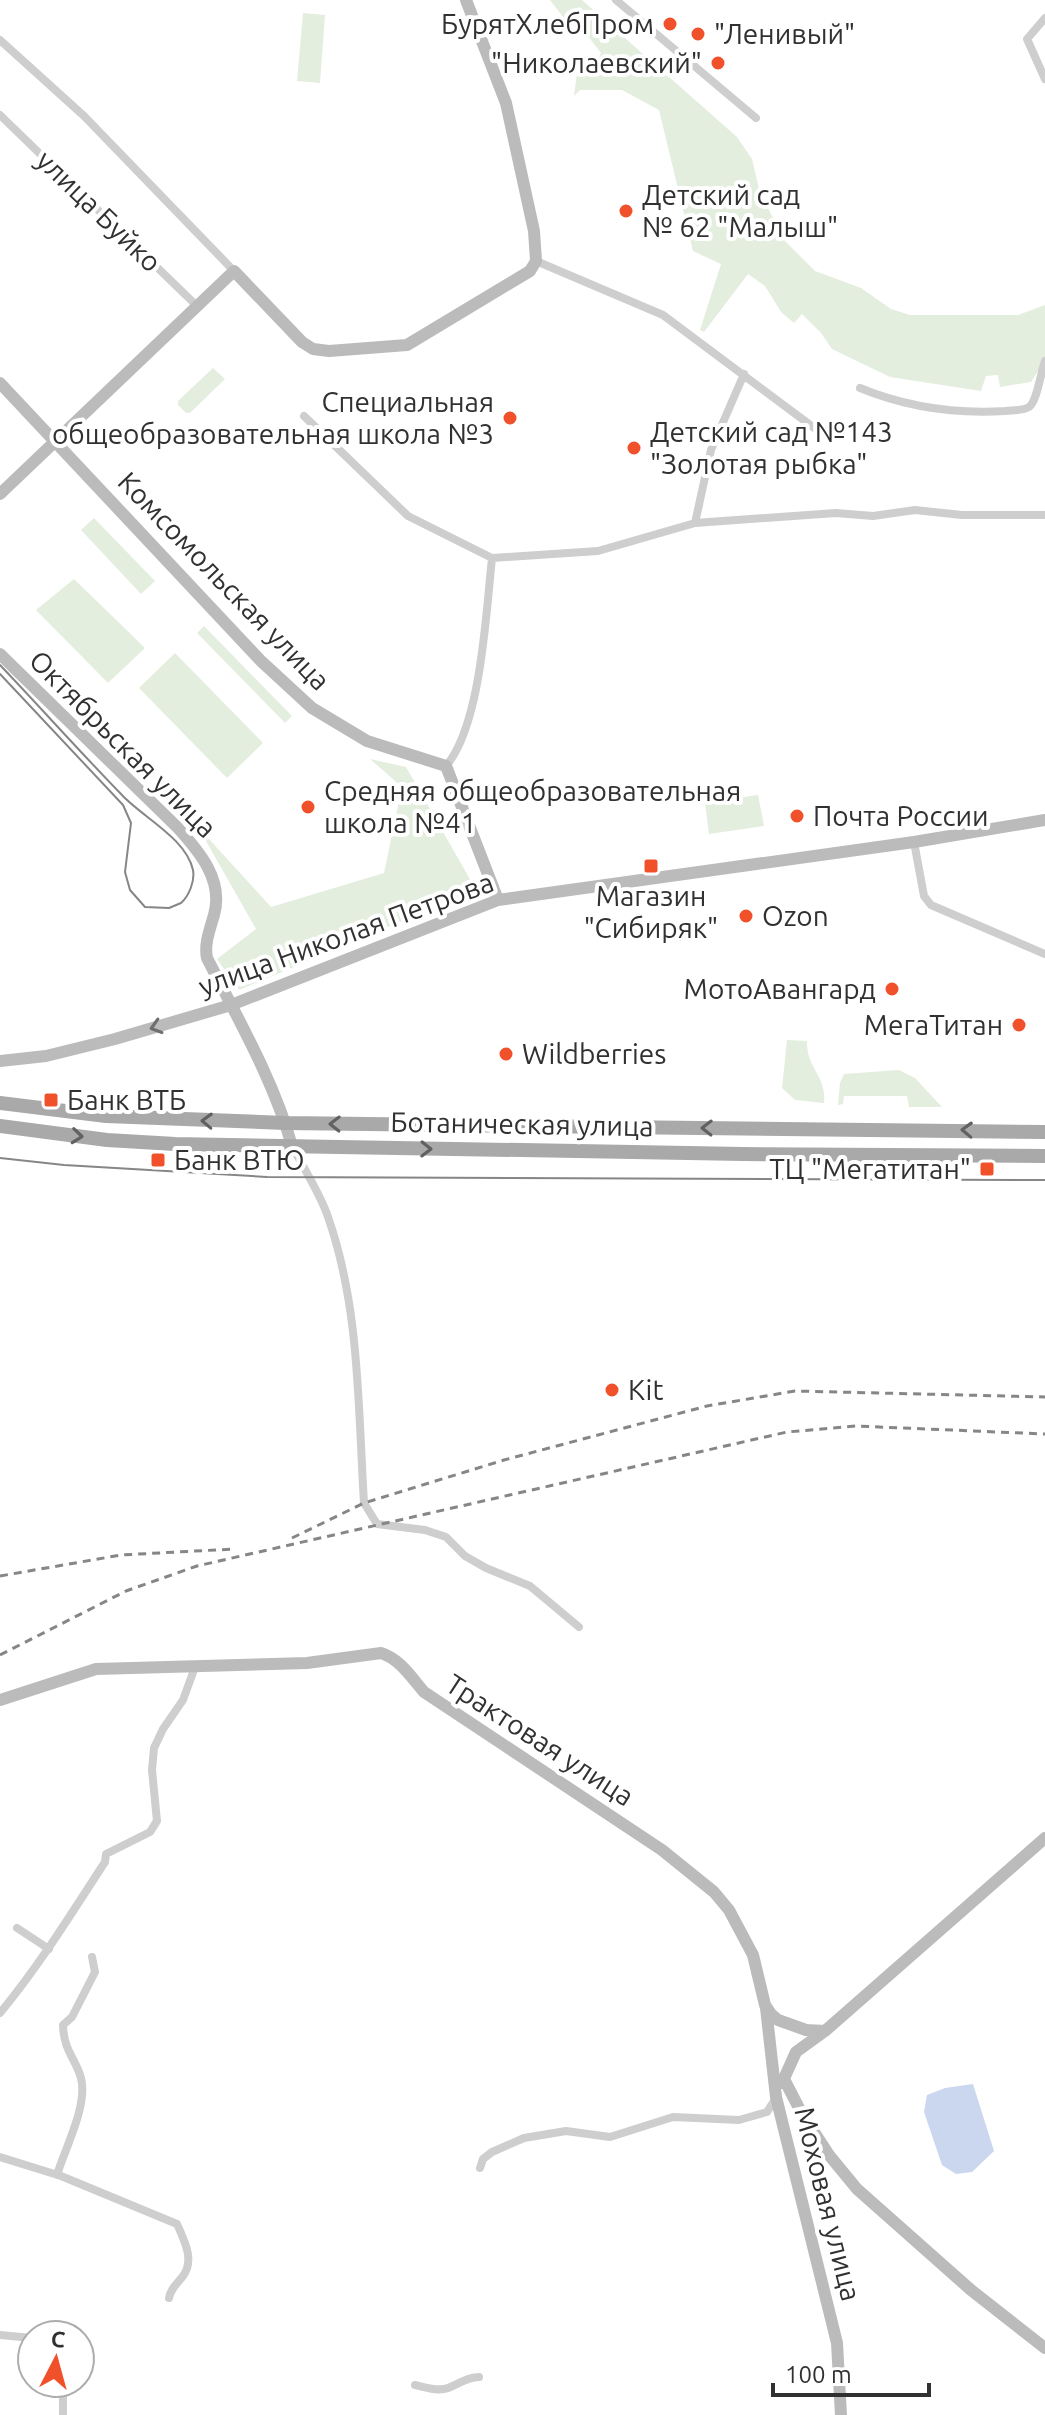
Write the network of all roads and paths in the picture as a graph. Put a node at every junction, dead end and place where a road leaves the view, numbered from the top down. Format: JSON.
{"nodes":[{"id":1,"x":466,"y":0,"type":"edge"},
{"id":2,"x":616,"y":0,"type":"edge"},
{"id":3,"x":1045,"y":18,"type":"edge"},
{"id":4,"x":0,"y":40,"type":"edge"},
{"id":5,"x":1045,"y":79,"type":"edge"},
{"id":6,"x":0,"y":115,"type":"edge"},
{"id":7,"x":756,"y":118,"type":"dead end"},
{"id":8,"x":536,"y":261,"type":"junction"},
{"id":9,"x":234,"y":271,"type":"junction"},
{"id":10,"x":198,"y":307,"type":"junction"},
{"id":11,"x":1045,"y":361,"type":"edge"},
{"id":12,"x":744,"y":374,"type":"junction"},
{"id":13,"x":0,"y":383,"type":"edge"},
{"id":14,"x":860,"y":388,"type":"dead end"},
{"id":15,"x":304,"y":416,"type":"dead end"},
{"id":16,"x":817,"y":430,"type":"dead end"},
{"id":17,"x":55,"y":440,"type":"junction"},
{"id":18,"x":0,"y":494,"type":"edge"},
{"id":19,"x":1045,"y":515,"type":"edge"},
{"id":20,"x":695,"y":523,"type":"junction"},
{"id":21,"x":492,"y":558,"type":"junction"},
{"id":22,"x":0,"y":654,"type":"edge"},
{"id":23,"x":446,"y":766,"type":"junction"},
{"id":24,"x":1045,"y":820,"type":"edge"},
{"id":25,"x":914,"y":842,"type":"junction"},
{"id":26,"x":498,"y":900,"type":"junction"},
{"id":27,"x":1045,"y":954,"type":"edge"},
{"id":28,"x":231,"y":1005,"type":"junction"},
{"id":29,"x":0,"y":1061,"type":"edge"},
{"id":30,"x":0,"y":1103,"type":"edge"},
{"id":31,"x":285,"y":1123,"type":"junction"},
{"id":32,"x":0,"y":1126,"type":"edge"},
{"id":33,"x":1045,"y":1132,"type":"edge"},
{"id":34,"x":292,"y":1146,"type":"junction"},
{"id":35,"x":1045,"y":1156,"type":"edge"},
{"id":36,"x":579,"y":1627,"type":"dead end"},
{"id":37,"x":195,"y":1667,"type":"junction"},
{"id":38,"x":0,"y":1700,"type":"edge"},
{"id":39,"x":1045,"y":1838,"type":"edge"},
{"id":40,"x":17,"y":1928,"type":"dead end"},
{"id":41,"x":49,"y":1949,"type":"junction"},
{"id":42,"x":92,"y":1957,"type":"dead end"},
{"id":43,"x":765,"y":2005,"type":"junction"},
{"id":44,"x":2,"y":2006,"type":"edge"},
{"id":45,"x":825,"y":2031,"type":"junction"},
{"id":46,"x":784,"y":2079,"type":"junction"},
{"id":47,"x":776,"y":2097,"type":"junction"},
{"id":48,"x":0,"y":2157,"type":"edge"},
{"id":49,"x":480,"y":2168,"type":"dead end"},
{"id":50,"x":57,"y":2175,"type":"junction"},
{"id":51,"x":169,"y":2298,"type":"dead end"},
{"id":52,"x":1045,"y":2348,"type":"edge"},
{"id":53,"x":479,"y":2377,"type":"dead end"},
{"id":54,"x":415,"y":2385,"type":"dead end"},
{"id":55,"x":841,"y":2415,"type":"edge"}],
"edges":[{"from":1,"to":8,"type":"street"},
{"from":2,"to":7,"type":"street"},
{"from":3,"to":5,"type":"street"},
{"from":4,"to":9,"type":"street"},
{"from":6,"to":10,"type":"street","name":"улица Буйко"},
{"from":8,"to":9,"type":"street"},
{"from":8,"to":12,"type":"street"},
{"from":9,"to":10,"type":"street"},
{"from":10,"to":17,"type":"street"},
{"from":11,"to":14,"type":"street"},
{"from":12,"to":16,"type":"street"},
{"from":12,"to":20,"type":"street"},
{"from":13,"to":17,"type":"street","name":"Комсомольская улица"},
{"from":15,"to":21,"type":"street"},
{"from":17,"to":18,"type":"street"},
{"from":17,"to":23,"type":"street","name":"Комсомольская улица"},
{"from":19,"to":20,"type":"street"},
{"from":20,"to":21,"type":"street"},
{"from":21,"to":23,"type":"street"},
{"from":22,"to":28,"type":"street","name":"Октябрьская улица"},
{"from":23,"to":26,"type":"street"},
{"from":24,"to":25,"type":"street","name":"улица Николая Петрова"},
{"from":25,"to":26,"type":"street","name":"улица Николая Петрова"},
{"from":25,"to":27,"type":"street"},
{"from":26,"to":28,"type":"street","name":"улица Николая Петрова"},
{"from":28,"to":29,"type":"street","name":"улица Николая Петрова","one_way":true},
{"from":28,"to":31,"type":"street","name":"Октябрьская улица"},
{"from":31,"to":30,"type":"main road","name":"Ботаническая улица","one_way":true},
{"from":33,"to":31,"type":"main road","name":"Ботаническая улица","one_way":true},
{"from":31,"to":34,"type":"street","name":"Октябрьская улица"},
{"from":32,"to":34,"type":"main road","name":"Ботаническая улица","one_way":true},
{"from":34,"to":35,"type":"main road","name":"Ботаническая улица","one_way":true},
{"from":34,"to":36,"type":"street"},
{"from":37,"to":38,"type":"street","name":"Трактовая улица"},
{"from":37,"to":41,"type":"street"},
{"from":37,"to":43,"type":"street","name":"Трактовая улица"},
{"from":39,"to":45,"type":"street"},
{"from":40,"to":41,"type":"street"},
{"from":41,"to":44,"type":"street"},
{"from":42,"to":50,"type":"street"},
{"from":43,"to":45,"type":"street"},
{"from":43,"to":47,"type":"street","name":"Моховая улица"},
{"from":45,"to":46,"type":"street"},
{"from":46,"to":47,"type":"street"},
{"from":46,"to":52,"type":"street"},
{"from":47,"to":49,"type":"street"},
{"from":47,"to":55,"type":"street","name":"Моховая улица"},
{"from":48,"to":50,"type":"street"},
{"from":50,"to":51,"type":"street"},
{"from":53,"to":54,"type":"street"}]}
